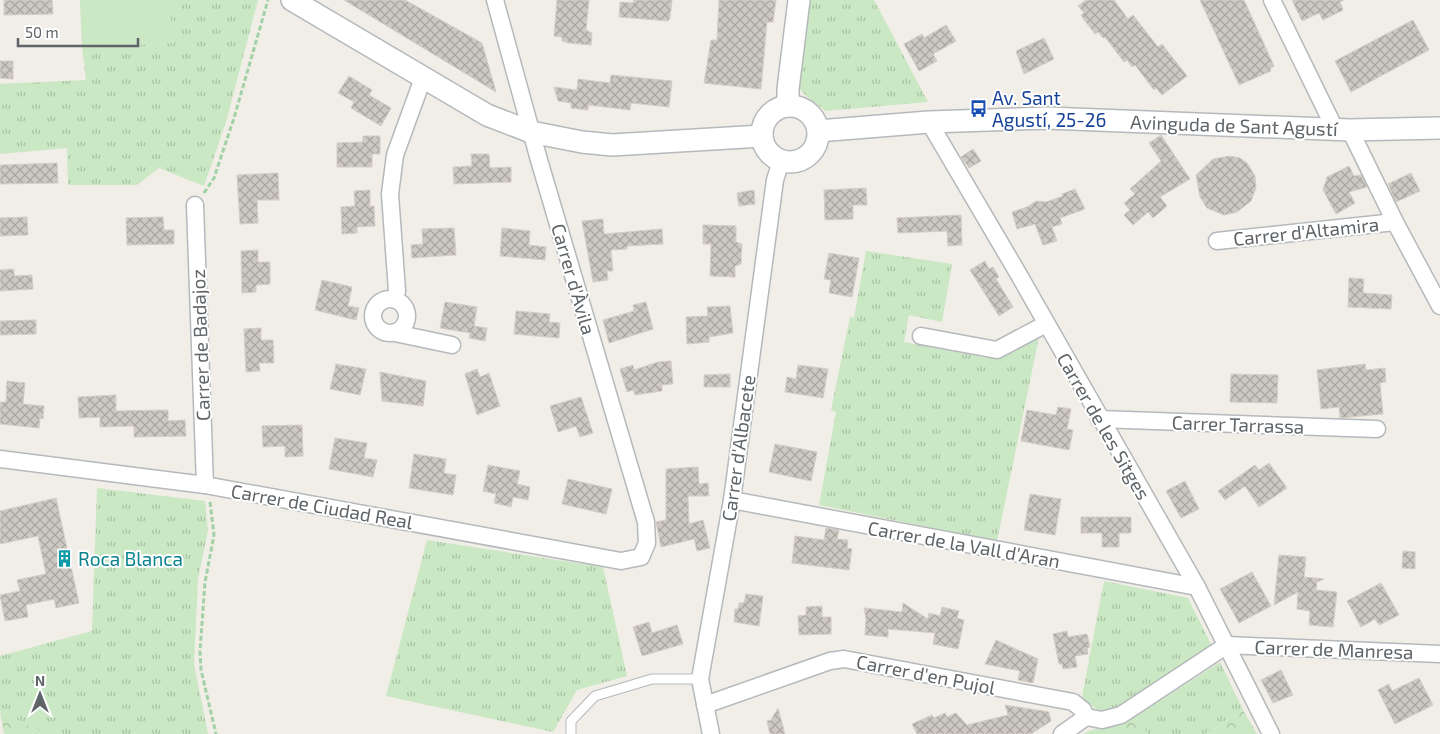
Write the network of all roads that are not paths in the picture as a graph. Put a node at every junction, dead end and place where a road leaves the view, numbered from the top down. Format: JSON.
{"nodes":[{"id":1,"x":292,"y":0,"type":"edge"},
{"id":2,"x":495,"y":0,"type":"edge"},
{"id":3,"x":799,"y":0,"type":"edge"},
{"id":4,"x":1272,"y":0,"type":"edge"},
{"id":5,"x":423,"y":78,"type":"junction"},
{"id":6,"x":788,"y":106,"type":"junction"},
{"id":7,"x":928,"y":122,"type":"junction"},
{"id":8,"x":1440,"y":128,"type":"edge"},
{"id":9,"x":1342,"y":130,"type":"junction"},
{"id":10,"x":818,"y":131,"type":"junction"},
{"id":11,"x":531,"y":132,"type":"junction"},
{"id":12,"x":762,"y":136,"type":"junction"},
{"id":13,"x":781,"y":160,"type":"junction"},
{"id":14,"x":195,"y":205,"type":"road end"},
{"id":15,"x":1395,"y":222,"type":"junction"},
{"id":16,"x":1217,"y":241,"type":"dead end"},
{"id":17,"x":395,"y":299,"type":"junction"},
{"id":18,"x":1440,"y":306,"type":"edge"},
{"id":19,"x":1046,"y":324,"type":"junction"},
{"id":20,"x":395,"y":333,"type":"junction"},
{"id":21,"x":921,"y":336,"type":"dead end"},
{"id":22,"x":452,"y":344,"type":"dead end"},
{"id":23,"x":1099,"y":419,"type":"junction"},
{"id":24,"x":1377,"y":429,"type":"dead end"},
{"id":25,"x":0,"y":459,"type":"edge"},
{"id":26,"x":205,"y":484,"type":"junction"},
{"id":27,"x":732,"y":500,"type":"junction"},
{"id":28,"x":641,"y":557,"type":"joint"},
{"id":29,"x":1197,"y":587,"type":"junction"},
{"id":30,"x":1227,"y":645,"type":"junction"},
{"id":31,"x":1440,"y":654,"type":"edge"},
{"id":32,"x":700,"y":679,"type":"junction"},
{"id":33,"x":704,"y":705,"type":"junction"},
{"id":34,"x":1086,"y":717,"type":"junction"},
{"id":35,"x":571,"y":734,"type":"edge"},
{"id":36,"x":711,"y":734,"type":"edge"},
{"id":37,"x":1062,"y":734,"type":"edge"},
{"id":38,"x":1271,"y":734,"type":"edge"}],
"edges":[{"from":1,"to":5,"type":"street"},
{"from":2,"to":11,"type":"street","name":"Carrer d'Àvila"},
{"from":3,"to":6,"type":"street"},
{"from":4,"to":9,"type":"street"},
{"from":5,"to":11,"type":"street"},
{"from":5,"to":17,"type":"street"},
{"from":6,"to":10,"type":"street"},
{"from":6,"to":12,"type":"street"},
{"from":7,"to":9,"type":"street","name":"Avinguda de Sant Agustí"},
{"from":7,"to":10,"type":"street","name":"Avinguda de Sant Agustí"},
{"from":7,"to":19,"type":"street","name":"Carrer de les Sitges"},
{"from":8,"to":9,"type":"street","name":"Avinguda de Sant Agustí"},
{"from":9,"to":15,"type":"street"},
{"from":10,"to":13,"type":"street"},
{"from":11,"to":12,"type":"street"},
{"from":11,"to":28,"type":"street","name":"Carrer d'Àvila"},
{"from":12,"to":13,"type":"street"},
{"from":13,"to":27,"type":"street","name":"Carrer d'Albacete"},
{"from":14,"to":26,"type":"street","name":"Carrer de Badajoz"},
{"from":15,"to":16,"type":"street","name":"Carrer d'Altamira"},
{"from":15,"to":18,"type":"street"},
{"from":17,"to":20,"type":"street"},
{"from":17,"to":20,"type":"street"},
{"from":19,"to":21,"type":"street"},
{"from":19,"to":23,"type":"street","name":"Carrer de les Sitges"},
{"from":20,"to":22,"type":"street"},
{"from":23,"to":24,"type":"street","name":"Carrer Tarrassa"},
{"from":23,"to":29,"type":"street","name":"Carrer de les Sitges"},
{"from":25,"to":26,"type":"street","name":"Carrer de Ciudad Real"},
{"from":26,"to":28,"type":"street","name":"Carrer de Ciudad Real"},
{"from":27,"to":29,"type":"street","name":"Carrer de la Vall d'Aran"},
{"from":27,"to":32,"type":"street","name":"Carrer d'Albacete"},
{"from":29,"to":30,"type":"street","name":"Carrer de les Sitges"},
{"from":30,"to":31,"type":"street","name":"Carrer de Manresa"},
{"from":30,"to":34,"type":"street"},
{"from":30,"to":38,"type":"street","name":"Carrer de les Sitges"},
{"from":32,"to":33,"type":"street","name":"Carrer d'Albacete"},
{"from":32,"to":35,"type":"lane"},
{"from":33,"to":34,"type":"street","name":"Carrer d'en Pujol"},
{"from":33,"to":36,"type":"street","name":"Carrer d'Albacete"},
{"from":34,"to":37,"type":"street"}]}
